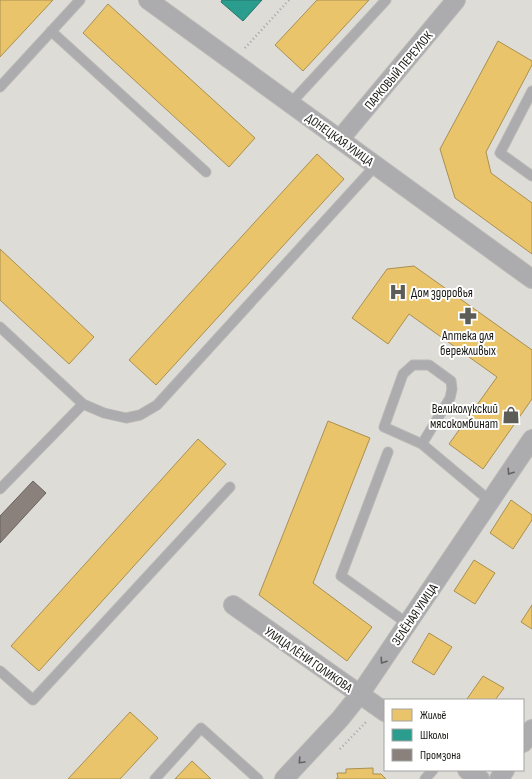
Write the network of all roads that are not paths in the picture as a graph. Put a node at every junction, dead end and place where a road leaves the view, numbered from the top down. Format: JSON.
{"nodes":[{"id":1,"x":80,"y":0,"type":"edge"},
{"id":2,"x":148,"y":0,"type":"edge"},
{"id":3,"x":386,"y":0,"type":"edge"},
{"id":4,"x":456,"y":0,"type":"edge"},
{"id":5,"x":51,"y":31,"type":"junction"},
{"id":6,"x":0,"y":87,"type":"edge"},
{"id":7,"x":532,"y":91,"type":"edge"},
{"id":8,"x":291,"y":103,"type":"junction"},
{"id":9,"x":340,"y":139,"type":"junction"},
{"id":10,"x":376,"y":165,"type":"junction"},
{"id":11,"x":206,"y":172,"type":"dead end"},
{"id":12,"x":532,"y":176,"type":"edge"},
{"id":13,"x":532,"y":279,"type":"edge"},
{"id":14,"x":0,"y":327,"type":"edge"},
{"id":15,"x":83,"y":404,"type":"junction"},
{"id":16,"x":532,"y":439,"type":"edge"},
{"id":17,"x":422,"y":444,"type":"junction"},
{"id":18,"x":388,"y":452,"type":"dead end"},
{"id":19,"x":230,"y":487,"type":"dead end"},
{"id":20,"x":0,"y":489,"type":"edge"},
{"id":21,"x":490,"y":501,"type":"junction"},
{"id":22,"x":233,"y":606,"type":"dead end"},
{"id":23,"x":408,"y":624,"type":"junction"},
{"id":24,"x":0,"y":671,"type":"edge"},
{"id":25,"x":360,"y":694,"type":"junction"},
{"id":26,"x":382,"y":710,"type":"edge"},
{"id":27,"x":532,"y":729,"type":"edge"},
{"id":28,"x":524,"y":741,"type":"edge"},
{"id":29,"x":432,"y":771,"type":"edge"},
{"id":30,"x":469,"y":771,"type":"edge"},
{"id":31,"x":155,"y":779,"type":"edge"},
{"id":32,"x":258,"y":779,"type":"edge"},
{"id":33,"x":284,"y":779,"type":"edge"},
{"id":34,"x":425,"y":779,"type":"edge"},
{"id":35,"x":480,"y":779,"type":"edge"}],
"edges":[{"from":1,"to":5,"type":"lane"},
{"from":2,"to":8,"type":"street","name":"ДОНЕЦКАЯ УЛИЦА"},
{"from":3,"to":8,"type":"lane"},
{"from":4,"to":9,"type":"street","name":"ПАРКОВЫЙ ПЕРЕУЛОК"},
{"from":5,"to":6,"type":"lane"},
{"from":5,"to":11,"type":"lane"},
{"from":7,"to":12,"type":"lane"},
{"from":8,"to":9,"type":"street","name":"ДОНЕЦКАЯ УЛИЦА"},
{"from":9,"to":10,"type":"street","name":"ДОНЕЦКАЯ УЛИЦА"},
{"from":10,"to":13,"type":"street","name":"ДОНЕЦКАЯ УЛИЦА"},
{"from":10,"to":15,"type":"lane"},
{"from":14,"to":15,"type":"lane"},
{"from":15,"to":20,"type":"lane"},
{"from":16,"to":21,"type":"street","name":"ЗЕЛЁНАЯ УЛИЦА","one_way":true},
{"from":17,"to":17,"type":"lane"},
{"from":17,"to":21,"type":"lane"},
{"from":18,"to":23,"type":"lane"},
{"from":19,"to":24,"type":"lane"},
{"from":21,"to":23,"type":"street","name":"ЗЕЛЁНАЯ УЛИЦА"},
{"from":22,"to":25,"type":"street","name":"УЛИЦА ЛЁНИ ГОЛИКОВА"},
{"from":23,"to":25,"type":"street","name":"ЗЕЛЁНАЯ УЛИЦА","one_way":true},
{"from":25,"to":26,"type":"street","name":"УЛИЦА ЛЁНИ ГОЛИКОВА"},
{"from":25,"to":33,"type":"street","name":"ЗЕЛЁНАЯ УЛИЦА","one_way":true},
{"from":27,"to":28,"type":"street"},
{"from":29,"to":34,"type":"lane"},
{"from":30,"to":35,"type":"street"},
{"from":31,"to":32,"type":"lane"}]}
